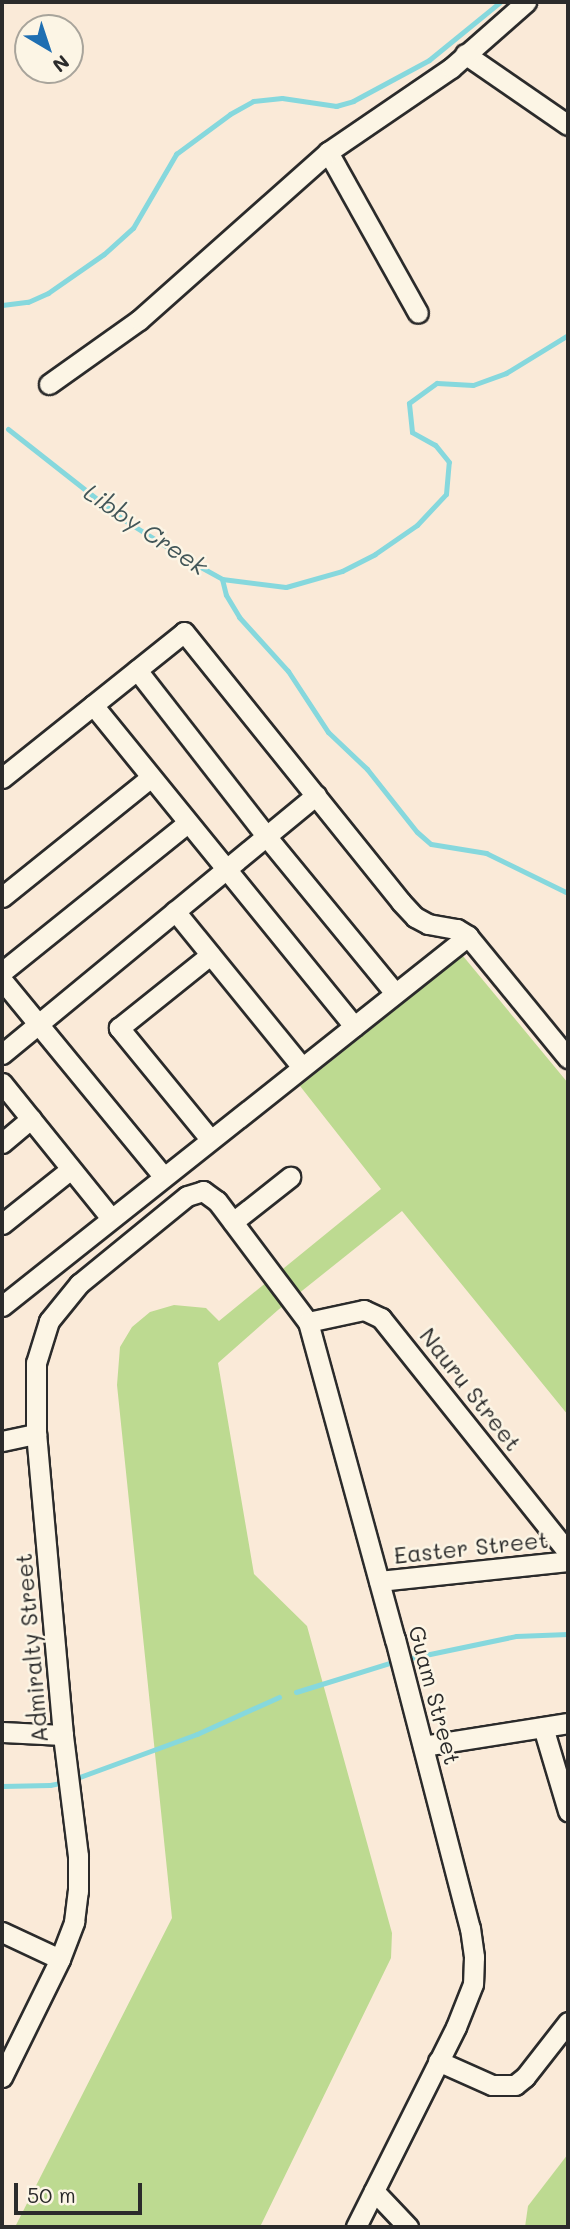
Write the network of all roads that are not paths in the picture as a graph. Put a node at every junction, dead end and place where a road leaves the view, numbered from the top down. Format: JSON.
{"nodes":[{"id":1,"x":526,"y":2,"type":"edge"},
{"id":2,"x":465,"y":54,"type":"junction"},
{"id":3,"x":568,"y":125,"type":"edge"},
{"id":4,"x":328,"y":152,"type":"junction"},
{"id":5,"x":418,"y":313,"type":"dead end"},
{"id":6,"x":49,"y":384,"type":"dead end"},
{"id":7,"x":137,"y":670,"type":"junction"},
{"id":8,"x":93,"y":705,"type":"junction"},
{"id":9,"x":2,"y":778,"type":"edge"},
{"id":10,"x":150,"y":778,"type":"junction"},
{"id":11,"x":316,"y":795,"type":"junction"},
{"id":12,"x":187,"y":823,"type":"junction"},
{"id":13,"x":266,"y":836,"type":"junction"},
{"id":14,"x":225,"y":870,"type":"junction"},
{"id":15,"x":2,"y":897,"type":"edge"},
{"id":16,"x":175,"y":911,"type":"junction"},
{"id":17,"x":468,"y":936,"type":"junction"},
{"id":18,"x":210,"y":955,"type":"junction"},
{"id":19,"x":2,"y":972,"type":"edge"},
{"id":20,"x":2,"y":980,"type":"edge"},
{"id":21,"x":396,"y":993,"type":"junction"},
{"id":22,"x":38,"y":1024,"type":"junction"},
{"id":23,"x":354,"y":1026,"type":"junction"},
{"id":24,"x":2,"y":1054,"type":"edge"},
{"id":25,"x":568,"y":1058,"type":"edge"},
{"id":26,"x":302,"y":1067,"type":"junction"},
{"id":27,"x":2,"y":1083,"type":"edge"},
{"id":28,"x":31,"y":1119,"type":"junction"},
{"id":29,"x":210,"y":1139,"type":"junction"},
{"id":30,"x":2,"y":1143,"type":"edge"},
{"id":31,"x":71,"y":1169,"type":"junction"},
{"id":32,"x":163,"y":1176,"type":"junction"},
{"id":33,"x":290,"y":1177,"type":"dead end"},
{"id":34,"x":204,"y":1191,"type":"joint"},
{"id":35,"x":111,"y":1218,"type":"junction"},
{"id":36,"x":233,"y":1222,"type":"junction"},
{"id":37,"x":2,"y":1224,"type":"edge"},
{"id":38,"x":2,"y":1306,"type":"edge"},
{"id":39,"x":308,"y":1322,"type":"junction"},
{"id":40,"x":36,"y":1434,"type":"junction"},
{"id":41,"x":2,"y":1441,"type":"edge"},
{"id":42,"x":568,"y":1552,"type":"edge"},
{"id":43,"x":568,"y":1561,"type":"edge"},
{"id":44,"x":379,"y":1581,"type":"junction"},
{"id":45,"x":568,"y":1723,"type":"edge"},
{"id":46,"x":543,"y":1727,"type":"junction"},
{"id":47,"x":2,"y":1732,"type":"edge"},
{"id":48,"x":63,"y":1735,"type":"junction"},
{"id":49,"x":423,"y":1746,"type":"junction"},
{"id":50,"x":568,"y":1811,"type":"edge"},
{"id":51,"x":2,"y":1932,"type":"edge"},
{"id":52,"x":60,"y":1959,"type":"junction"},
{"id":53,"x":568,"y":2022,"type":"edge"},
{"id":54,"x":439,"y":2061,"type":"junction"},
{"id":55,"x":2,"y":2077,"type":"edge"},
{"id":56,"x":374,"y":2191,"type":"junction"},
{"id":57,"x":356,"y":2227,"type":"edge"},
{"id":58,"x":408,"y":2227,"type":"edge"}],
"edges":[{"from":1,"to":2,"type":"street"},
{"from":2,"to":3,"type":"street"},
{"from":2,"to":4,"type":"street"},
{"from":4,"to":5,"type":"street"},
{"from":4,"to":6,"type":"street"},
{"from":7,"to":8,"type":"street"},
{"from":7,"to":11,"type":"street"},
{"from":7,"to":13,"type":"street"},
{"from":8,"to":9,"type":"street"},
{"from":8,"to":10,"type":"street"},
{"from":10,"to":12,"type":"street"},
{"from":10,"to":15,"type":"street"},
{"from":11,"to":13,"type":"street"},
{"from":11,"to":17,"type":"street"},
{"from":12,"to":14,"type":"street"},
{"from":12,"to":19,"type":"street"},
{"from":13,"to":14,"type":"street"},
{"from":13,"to":21,"type":"street"},
{"from":14,"to":16,"type":"street"},
{"from":14,"to":23,"type":"street"},
{"from":16,"to":18,"type":"street"},
{"from":16,"to":22,"type":"street"},
{"from":17,"to":21,"type":"street"},
{"from":17,"to":25,"type":"street"},
{"from":18,"to":26,"type":"street"},
{"from":18,"to":29,"type":"street"},
{"from":20,"to":22,"type":"street"},
{"from":21,"to":23,"type":"street"},
{"from":22,"to":24,"type":"street"},
{"from":22,"to":32,"type":"street"},
{"from":23,"to":26,"type":"street"},
{"from":26,"to":29,"type":"street"},
{"from":27,"to":28,"type":"street"},
{"from":28,"to":30,"type":"street"},
{"from":28,"to":31,"type":"street"},
{"from":29,"to":32,"type":"street"},
{"from":31,"to":35,"type":"street"},
{"from":31,"to":37,"type":"street"},
{"from":32,"to":35,"type":"street"},
{"from":33,"to":36,"type":"street"},
{"from":34,"to":36,"type":"street","name":"Guam Street"},
{"from":34,"to":40,"type":"street","name":"Admiralty Street"},
{"from":35,"to":38,"type":"street"},
{"from":36,"to":39,"type":"street","name":"Guam Street"},
{"from":39,"to":42,"type":"street","name":"Nauru Street"},
{"from":39,"to":44,"type":"street","name":"Guam Street"},
{"from":40,"to":41,"type":"street"},
{"from":40,"to":48,"type":"street","name":"Admiralty Street"},
{"from":43,"to":44,"type":"street","name":"Easter Street"},
{"from":44,"to":49,"type":"street","name":"Guam Street"},
{"from":45,"to":46,"type":"street"},
{"from":46,"to":49,"type":"street"},
{"from":46,"to":50,"type":"street"},
{"from":47,"to":48,"type":"street"},
{"from":48,"to":52,"type":"street","name":"Admiralty Street"},
{"from":49,"to":54,"type":"street","name":"Guam Street"},
{"from":51,"to":52,"type":"street"},
{"from":52,"to":55,"type":"street","name":"Admiralty Street"},
{"from":53,"to":54,"type":"street"},
{"from":54,"to":56,"type":"street","name":"Guam Street"},
{"from":56,"to":57,"type":"street","name":"Guam Street"},
{"from":56,"to":58,"type":"street"}]}
